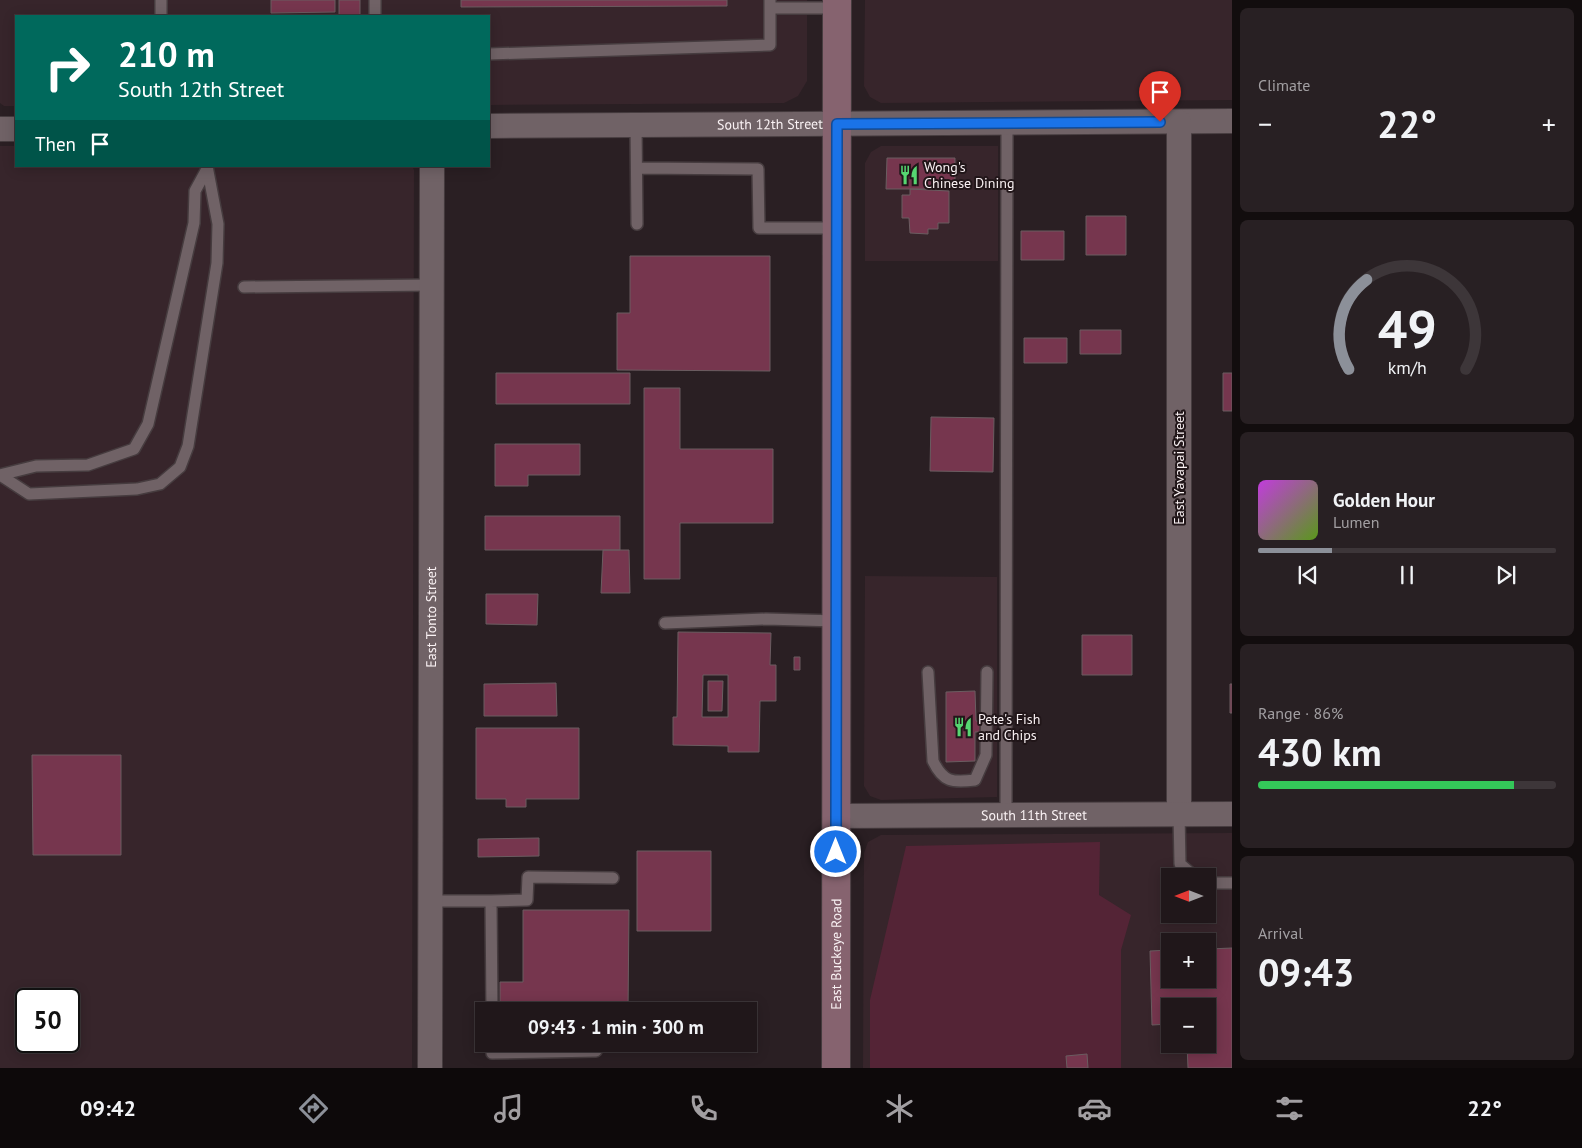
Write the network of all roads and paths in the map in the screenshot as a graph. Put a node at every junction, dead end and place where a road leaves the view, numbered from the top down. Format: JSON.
{"nodes":[{"id":1,"x":161,"y":0,"type":"edge"},
{"id":2,"x":375,"y":0,"type":"edge"},
{"id":3,"x":770,"y":4,"type":"edge"},
{"id":4,"x":838,"y":4,"type":"edge"},
{"id":5,"x":161,"y":15,"type":"edge"},
{"id":6,"x":375,"y":15,"type":"edge"},
{"id":7,"x":490,"y":54,"type":"edge"},
{"id":8,"x":1180,"y":122,"type":"junction"},
{"id":9,"x":1232,"y":122,"type":"edge"},
{"id":10,"x":1007,"y":123,"type":"junction"},
{"id":11,"x":837,"y":124,"type":"junction"},
{"id":12,"x":636,"y":125,"type":"junction"},
{"id":13,"x":490,"y":126,"type":"edge"},
{"id":14,"x":0,"y":129,"type":"edge"},
{"id":15,"x":15,"y":129,"type":"edge"},
{"id":16,"x":432,"y":167,"type":"edge"},
{"id":17,"x":207,"y":168,"type":"edge"},
{"id":18,"x":637,"y":168,"type":"junction"},
{"id":19,"x":638,"y":224,"type":"dead end"},
{"id":20,"x":837,"y":228,"type":"junction"},
{"id":21,"x":432,"y":285,"type":"junction"},
{"id":22,"x":244,"y":287,"type":"dead end"},
{"id":23,"x":0,"y":475,"type":"edge"},
{"id":24,"x":837,"y":621,"type":"junction"},
{"id":25,"x":665,"y":623,"type":"dead end"},
{"id":26,"x":928,"y":672,"type":"dead end"},
{"id":27,"x":987,"y":672,"type":"dead end"},
{"id":28,"x":1179,"y":814,"type":"junction"},
{"id":29,"x":1232,"y":814,"type":"edge"},
{"id":30,"x":1006,"y":815,"type":"junction"},
{"id":31,"x":836,"y":816,"type":"junction"},
{"id":32,"x":1185,"y":868,"type":"edge"},
{"id":33,"x":613,"y":878,"type":"dead end"},
{"id":34,"x":1232,"y":882,"type":"edge"},
{"id":35,"x":1216,"y":883,"type":"edge"},
{"id":36,"x":431,"y":901,"type":"junction"},
{"id":37,"x":491,"y":901,"type":"junction"},
{"id":38,"x":492,"y":1002,"type":"edge"},
{"id":39,"x":492,"y":1052,"type":"edge"},
{"id":40,"x":544,"y":1052,"type":"edge"},
{"id":41,"x":430,"y":1068,"type":"edge"},
{"id":42,"x":836,"y":1068,"type":"edge"}],
"edges":[{"from":1,"to":5,"type":"lane"},
{"from":2,"to":6,"type":"lane"},
{"from":3,"to":4,"type":"lane"},
{"from":3,"to":7,"type":"lane"},
{"from":4,"to":11,"type":"main road","name":"East Buckeye Road"},
{"from":8,"to":9,"type":"street","name":"South 12th Street"},
{"from":8,"to":10,"type":"street","name":"South 12th Street"},
{"from":8,"to":28,"type":"street","name":"East Yavapai Street"},
{"from":10,"to":11,"type":"street","name":"South 12th Street"},
{"from":10,"to":30,"type":"lane"},
{"from":11,"to":12,"type":"street","name":"South 12th Street"},
{"from":11,"to":20,"type":"main road","name":"East Buckeye Road"},
{"from":12,"to":13,"type":"street","name":"South 12th Street"},
{"from":12,"to":18,"type":"lane"},
{"from":14,"to":15,"type":"street"},
{"from":16,"to":21,"type":"street","name":"East Tonto Street"},
{"from":17,"to":23,"type":"lane"},
{"from":17,"to":23,"type":"lane"},
{"from":18,"to":19,"type":"lane"},
{"from":18,"to":20,"type":"lane"},
{"from":20,"to":24,"type":"main road","name":"East Buckeye Road"},
{"from":21,"to":22,"type":"lane"},
{"from":21,"to":36,"type":"street","name":"East Tonto Street"},
{"from":24,"to":25,"type":"lane"},
{"from":24,"to":31,"type":"main road","name":"East Buckeye Road"},
{"from":26,"to":27,"type":"lane"},
{"from":28,"to":29,"type":"street","name":"South 11th Street"},
{"from":28,"to":30,"type":"street","name":"South 11th Street"},
{"from":28,"to":32,"type":"lane"},
{"from":30,"to":31,"type":"street","name":"South 11th Street"},
{"from":31,"to":42,"type":"main road","name":"East Buckeye Road"},
{"from":33,"to":37,"type":"lane"},
{"from":34,"to":35,"type":"lane"},
{"from":36,"to":37,"type":"lane"},
{"from":36,"to":41,"type":"street","name":"East Tonto Street"},
{"from":37,"to":38,"type":"lane"},
{"from":39,"to":40,"type":"lane"}]}
